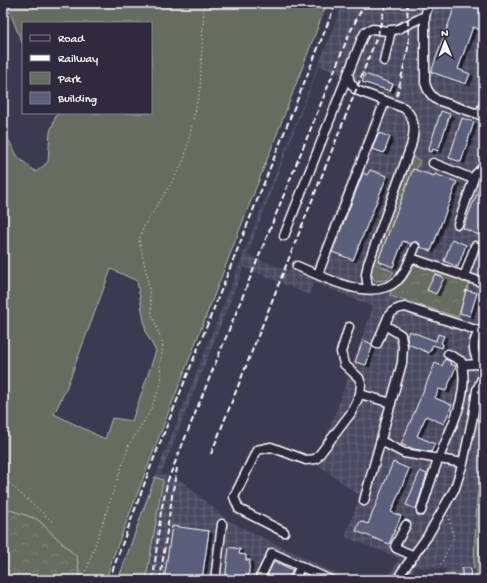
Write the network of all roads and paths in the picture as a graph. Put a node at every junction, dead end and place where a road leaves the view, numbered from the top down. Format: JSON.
{"nodes":[{"id":1,"x":204,"y":3,"type":"edge"},
{"id":2,"x":429,"y":3,"type":"edge"},
{"id":3,"x":424,"y":16,"type":"junction"},
{"id":4,"x":391,"y":30,"type":"junction"},
{"id":5,"x":384,"y":61,"type":"dead end"},
{"id":6,"x":348,"y":74,"type":"junction"},
{"id":7,"x":385,"y":101,"type":"junction"},
{"id":8,"x":484,"y":103,"type":"edge"},
{"id":9,"x":482,"y":115,"type":"edge"},
{"id":10,"x":433,"y":163,"type":"dead end"},
{"id":11,"x":484,"y":166,"type":"edge"},
{"id":12,"x":473,"y":179,"type":"junction"},
{"id":13,"x":458,"y":224,"type":"dead end"},
{"id":14,"x":284,"y":236,"type":"dead end"},
{"id":15,"x":475,"y":246,"type":"dead end"},
{"id":16,"x":415,"y":247,"type":"dead end"},
{"id":17,"x":410,"y":258,"type":"junction"},
{"id":18,"x":297,"y":266,"type":"dead end"},
{"id":19,"x":318,"y":274,"type":"junction"},
{"id":20,"x":464,"y":277,"type":"junction"},
{"id":21,"x":484,"y":284,"type":"edge"},
{"id":22,"x":368,"y":289,"type":"junction"},
{"id":23,"x":385,"y":325,"type":"junction"},
{"id":24,"x":349,"y":327,"type":"dead end"},
{"id":25,"x":482,"y":330,"type":"edge"},
{"id":26,"x":377,"y":344,"type":"dead end"},
{"id":27,"x":448,"y":354,"type":"dead end"},
{"id":28,"x":462,"y":365,"type":"junction"},
{"id":29,"x":482,"y":366,"type":"edge"},
{"id":30,"x":484,"y":376,"type":"edge"},
{"id":31,"x":360,"y":394,"type":"junction"},
{"id":32,"x":391,"y":403,"type":"junction"},
{"id":33,"x":380,"y":441,"type":"junction"},
{"id":34,"x":438,"y":460,"type":"junction"},
{"id":35,"x":463,"y":463,"type":"junction"},
{"id":36,"x":3,"y":478,"type":"edge"},
{"id":37,"x":364,"y":501,"type":"dead end"},
{"id":38,"x":445,"y":503,"type":"junction"},
{"id":39,"x":421,"y":511,"type":"dead end"},
{"id":40,"x":54,"y":523,"type":"dead end"},
{"id":41,"x":222,"y":524,"type":"dead end"},
{"id":42,"x":406,"y":525,"type":"dead end"},
{"id":43,"x":284,"y":532,"type":"dead end"},
{"id":44,"x":414,"y":556,"type":"junction"},
{"id":45,"x":301,"y":566,"type":"junction"},
{"id":46,"x":439,"y":568,"type":"dead end"},
{"id":47,"x":78,"y":580,"type":"edge"},
{"id":48,"x":215,"y":580,"type":"edge"},
{"id":49,"x":259,"y":580,"type":"edge"},
{"id":50,"x":294,"y":580,"type":"edge"},
{"id":51,"x":330,"y":580,"type":"edge"},
{"id":52,"x":399,"y":580,"type":"edge"}],
"edges":[{"from":1,"to":47,"type":"path"},
{"from":2,"to":3,"type":"street"},
{"from":3,"to":4,"type":"street"},
{"from":3,"to":9,"type":"street"},
{"from":4,"to":5,"type":"street"},
{"from":4,"to":6,"type":"street"},
{"from":6,"to":7,"type":"street"},
{"from":6,"to":14,"type":"street"},
{"from":7,"to":19,"type":"street"},
{"from":7,"to":22,"type":"street"},
{"from":8,"to":9,"type":"street"},
{"from":10,"to":12,"type":"street"},
{"from":11,"to":12,"type":"street"},
{"from":12,"to":13,"type":"street"},
{"from":15,"to":20,"type":"street"},
{"from":16,"to":17,"type":"street"},
{"from":17,"to":20,"type":"street"},
{"from":17,"to":22,"type":"street"},
{"from":18,"to":19,"type":"street"},
{"from":19,"to":22,"type":"street"},
{"from":20,"to":21,"type":"street"},
{"from":23,"to":25,"type":"street"},
{"from":23,"to":26,"type":"street"},
{"from":23,"to":32,"type":"street"},
{"from":24,"to":31,"type":"street"},
{"from":25,"to":29,"type":"street"},
{"from":27,"to":28,"type":"street"},
{"from":28,"to":29,"type":"street"},
{"from":28,"to":34,"type":"street"},
{"from":30,"to":35,"type":"street"},
{"from":31,"to":32,"type":"street"},
{"from":31,"to":43,"type":"street"},
{"from":32,"to":33,"type":"street"},
{"from":33,"to":34,"type":"street"},
{"from":33,"to":37,"type":"street"},
{"from":34,"to":35,"type":"street"},
{"from":34,"to":39,"type":"street"},
{"from":35,"to":38,"type":"street"},
{"from":36,"to":40,"type":"path"},
{"from":38,"to":44,"type":"street"},
{"from":38,"to":46,"type":"path"},
{"from":41,"to":48,"type":"street"},
{"from":42,"to":44,"type":"street"},
{"from":44,"to":52,"type":"street"},
{"from":45,"to":49,"type":"street"},
{"from":45,"to":50,"type":"street"},
{"from":45,"to":51,"type":"street"}]}
